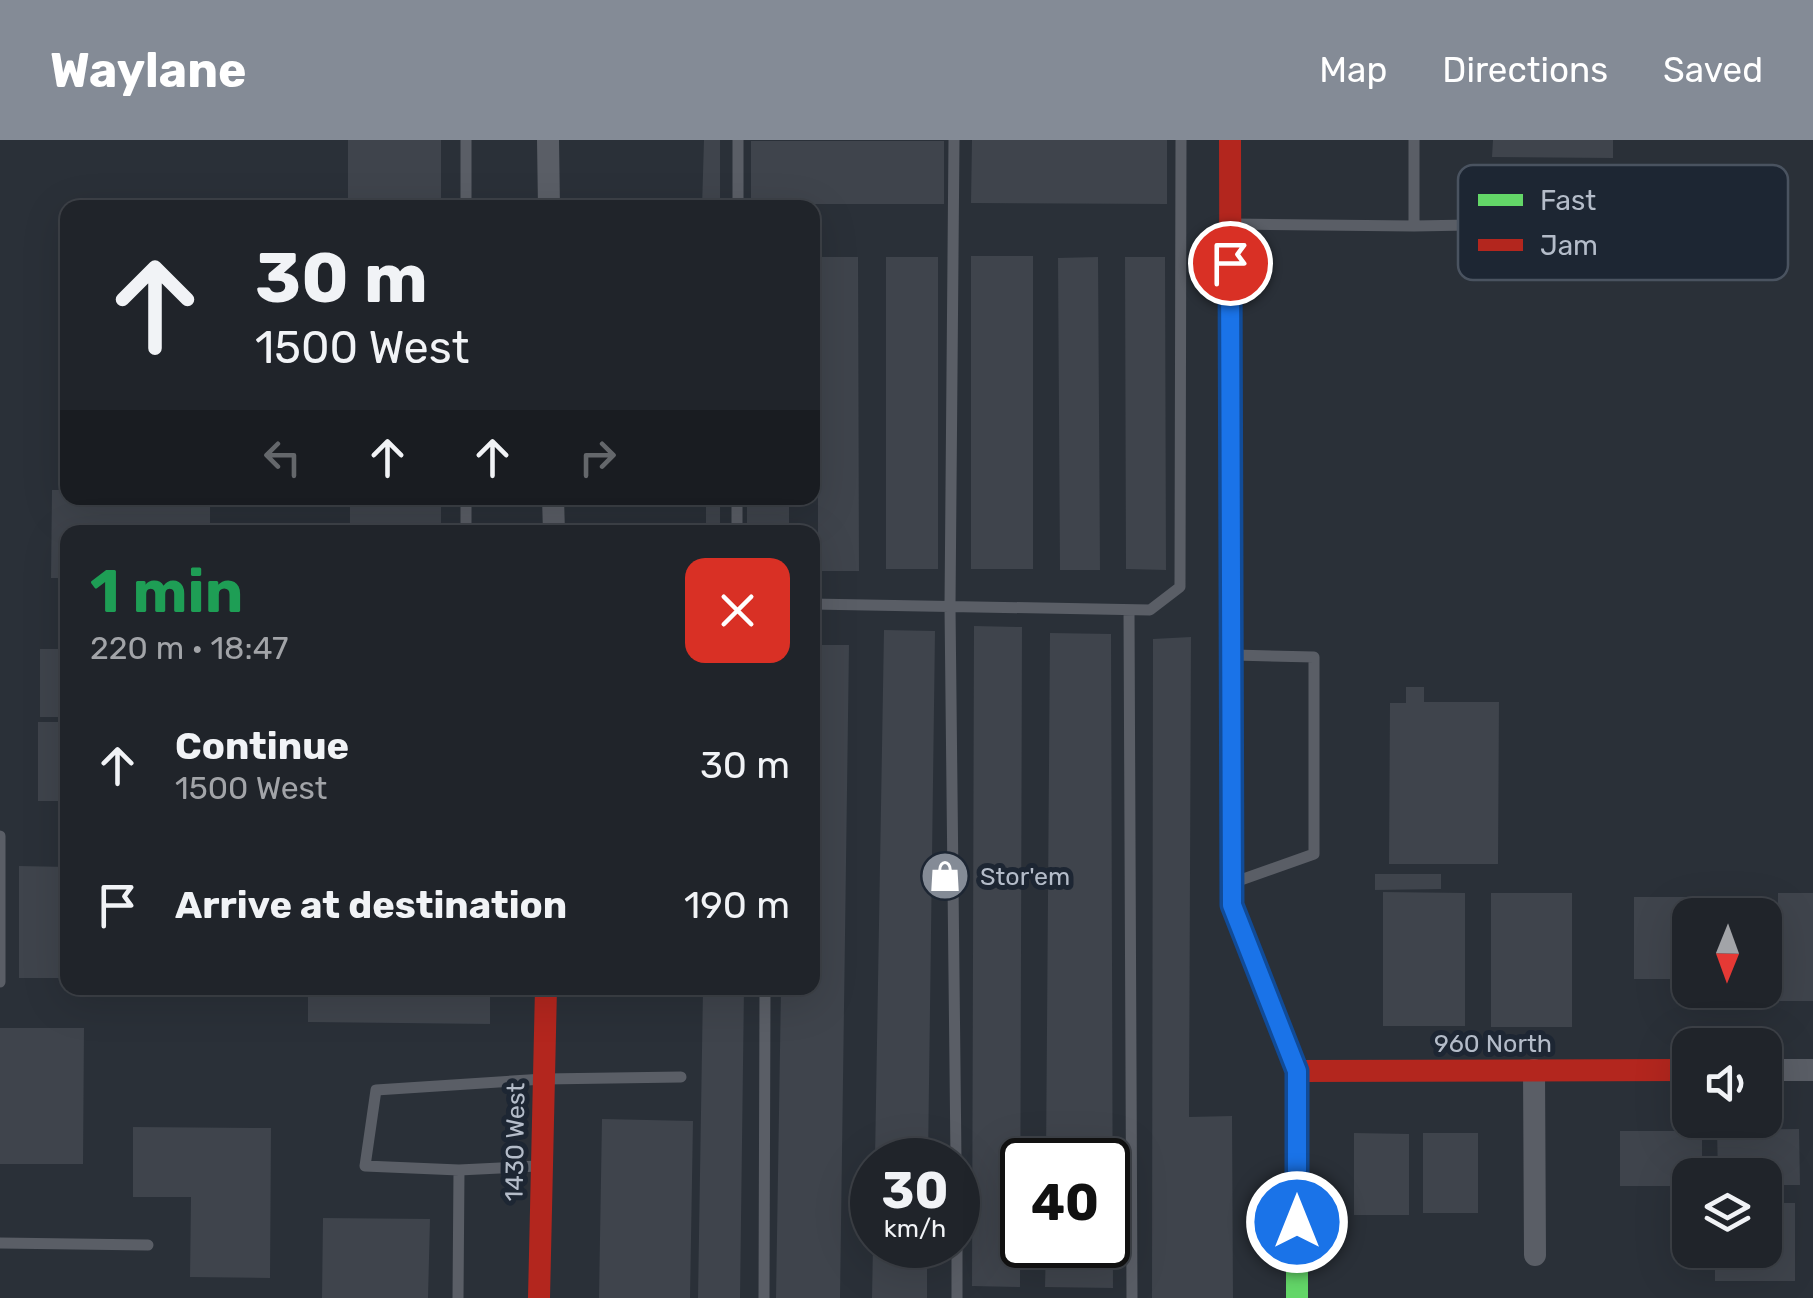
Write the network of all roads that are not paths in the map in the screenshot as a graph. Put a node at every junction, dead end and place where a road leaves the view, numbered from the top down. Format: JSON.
{"nodes":[{"id":1,"x":466,"y":140,"type":"edge"},
{"id":2,"x":548,"y":140,"type":"edge"},
{"id":3,"x":738,"y":140,"type":"edge"},
{"id":4,"x":954,"y":140,"type":"edge"},
{"id":5,"x":1181,"y":140,"type":"edge"},
{"id":6,"x":1230,"y":140,"type":"edge"},
{"id":7,"x":1414,"y":140,"type":"edge"},
{"id":8,"x":466,"y":200,"type":"edge"},
{"id":9,"x":549,"y":200,"type":"edge"},
{"id":10,"x":738,"y":200,"type":"edge"},
{"id":11,"x":1230,"y":224,"type":"junction"},
{"id":12,"x":1458,"y":225,"type":"edge"},
{"id":13,"x":1414,"y":226,"type":"junction"},
{"id":14,"x":820,"y":604,"type":"edge"},
{"id":15,"x":950,"y":606,"type":"junction"},
{"id":16,"x":1129,"y":610,"type":"junction"},
{"id":17,"x":1231,"y":655,"type":"junction"},
{"id":18,"x":0,"y":836,"type":"edge"},
{"id":19,"x":1231,"y":883,"type":"junction"},
{"id":20,"x":0,"y":982,"type":"edge"},
{"id":21,"x":546,"y":995,"type":"edge"},
{"id":22,"x":765,"y":995,"type":"edge"},
{"id":23,"x":1534,"y":1070,"type":"junction"},
{"id":24,"x":1672,"y":1070,"type":"edge"},
{"id":25,"x":1782,"y":1070,"type":"edge"},
{"id":26,"x":1813,"y":1070,"type":"edge"},
{"id":27,"x":1297,"y":1071,"type":"junction"},
{"id":28,"x":681,"y":1078,"type":"dead end"},
{"id":29,"x":544,"y":1079,"type":"junction"},
{"id":30,"x":956,"y":1138,"type":"edge"},
{"id":31,"x":542,"y":1166,"type":"junction"},
{"id":32,"x":459,"y":1170,"type":"junction"},
{"id":33,"x":0,"y":1242,"type":"edge"},
{"id":34,"x":148,"y":1245,"type":"dead end"},
{"id":35,"x":1535,"y":1255,"type":"dead end"},
{"id":36,"x":957,"y":1268,"type":"edge"},
{"id":37,"x":458,"y":1298,"type":"edge"},
{"id":38,"x":539,"y":1298,"type":"edge"},
{"id":39,"x":764,"y":1298,"type":"edge"},
{"id":40,"x":958,"y":1298,"type":"edge"},
{"id":41,"x":1132,"y":1298,"type":"edge"},
{"id":42,"x":1297,"y":1298,"type":"edge"}],
"edges":[{"from":1,"to":8,"type":"lane"},
{"from":2,"to":9,"type":"street"},
{"from":3,"to":10,"type":"lane"},
{"from":4,"to":15,"type":"lane"},
{"from":5,"to":16,"type":"lane"},
{"from":6,"to":11,"type":"street"},
{"from":7,"to":13,"type":"lane"},
{"from":11,"to":13,"type":"lane"},
{"from":11,"to":17,"type":"street"},
{"from":12,"to":13,"type":"lane"},
{"from":14,"to":15,"type":"lane"},
{"from":15,"to":16,"type":"lane"},
{"from":15,"to":30,"type":"lane"},
{"from":16,"to":41,"type":"lane"},
{"from":17,"to":19,"type":"street"},
{"from":17,"to":19,"type":"lane"},
{"from":18,"to":20,"type":"lane"},
{"from":19,"to":27,"type":"street"},
{"from":21,"to":29,"type":"street","name":"1430 West"},
{"from":22,"to":39,"type":"lane"},
{"from":23,"to":24,"type":"street","name":"960 North"},
{"from":23,"to":27,"type":"street","name":"960 North"},
{"from":23,"to":35,"type":"street"},
{"from":25,"to":26,"type":"street"},
{"from":27,"to":42,"type":"street"},
{"from":28,"to":29,"type":"lane"},
{"from":29,"to":31,"type":"street","name":"1430 West"},
{"from":29,"to":32,"type":"lane"},
{"from":31,"to":32,"type":"lane"},
{"from":31,"to":38,"type":"street","name":"1430 West"},
{"from":32,"to":37,"type":"lane"},
{"from":33,"to":34,"type":"lane"},
{"from":36,"to":40,"type":"lane"}]}
